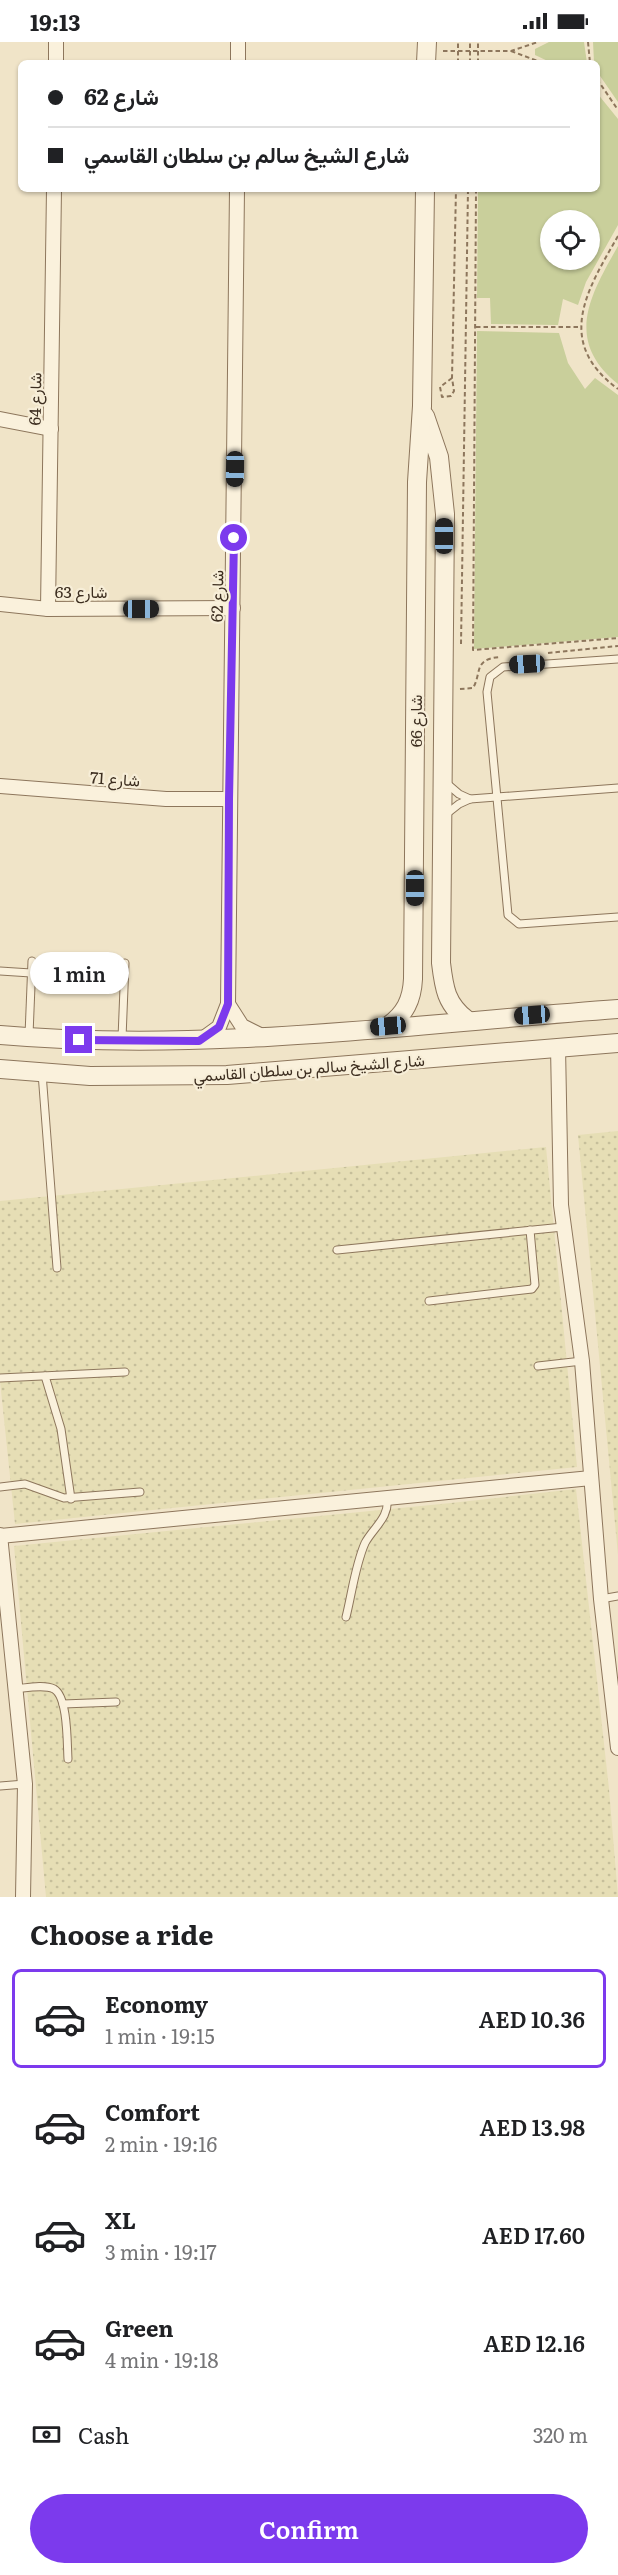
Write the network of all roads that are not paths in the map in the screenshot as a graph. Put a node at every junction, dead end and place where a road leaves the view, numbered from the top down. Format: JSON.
{"nodes":[{"id":1,"x":56,"y":42,"type":"edge"},
{"id":2,"x":238,"y":42,"type":"edge"},
{"id":3,"x":56,"y":60,"type":"edge"},
{"id":4,"x":238,"y":60,"type":"edge"},
{"id":5,"x":54,"y":192,"type":"edge"},
{"id":6,"x":237,"y":192,"type":"edge"},
{"id":7,"x":425,"y":192,"type":"edge"},
{"id":8,"x":422,"y":406,"type":"junction"},
{"id":9,"x":0,"y":419,"type":"edge"},
{"id":10,"x":51,"y":429,"type":"junction"},
{"id":11,"x":442,"y":478,"type":"junction"},
{"id":12,"x":417,"y":482,"type":"junction"},
{"id":13,"x":0,"y":604,"type":"edge"},
{"id":14,"x":233,"y":608,"type":"junction"},
{"id":15,"x":48,"y":609,"type":"junction"},
{"id":16,"x":618,"y":659,"type":"edge"},
{"id":17,"x":442,"y":778,"type":"junction"},
{"id":18,"x":0,"y":786,"type":"edge"},
{"id":19,"x":618,"y":788,"type":"edge"},
{"id":20,"x":496,"y":797,"type":"junction"},
{"id":21,"x":229,"y":799,"type":"junction"},
{"id":22,"x":470,"y":799,"type":"junction"},
{"id":23,"x":442,"y":819,"type":"junction"},
{"id":24,"x":618,"y":917,"type":"edge"},
{"id":25,"x":414,"y":936,"type":"junction"},
{"id":26,"x":32,"y":961,"type":"dead end"},
{"id":27,"x":124,"y":963,"type":"dead end"},
{"id":28,"x":441,"y":963,"type":"junction"},
{"id":29,"x":0,"y":971,"type":"edge"},
{"id":30,"x":31,"y":973,"type":"junction"},
{"id":31,"x":228,"y":1004,"type":"junction"},
{"id":32,"x":618,"y":1008,"type":"edge"},
{"id":33,"x":467,"y":1020,"type":"junction"},
{"id":34,"x":388,"y":1026,"type":"junction"},
{"id":35,"x":0,"y":1035,"type":"edge"},
{"id":36,"x":265,"y":1036,"type":"junction"},
{"id":37,"x":28,"y":1037,"type":"junction"},
{"id":38,"x":199,"y":1041,"type":"junction"},
{"id":39,"x":122,"y":1042,"type":"junction"},
{"id":40,"x":618,"y":1043,"type":"edge"},
{"id":41,"x":558,"y":1047,"type":"junction"},
{"id":42,"x":0,"y":1069,"type":"edge"},
{"id":43,"x":42,"y":1073,"type":"junction"},
{"id":44,"x":563,"y":1227,"type":"junction"},
{"id":45,"x":530,"y":1230,"type":"junction"},
{"id":46,"x":337,"y":1250,"type":"dead end"},
{"id":47,"x":57,"y":1268,"type":"dead end"},
{"id":48,"x":429,"y":1301,"type":"dead end"},
{"id":49,"x":582,"y":1361,"type":"junction"},
{"id":50,"x":538,"y":1366,"type":"dead end"},
{"id":51,"x":125,"y":1372,"type":"dead end"},
{"id":52,"x":45,"y":1376,"type":"junction"},
{"id":53,"x":0,"y":1378,"type":"edge"},
{"id":54,"x":591,"y":1478,"type":"junction"},
{"id":55,"x":0,"y":1487,"type":"edge"},
{"id":56,"x":140,"y":1492,"type":"dead end"},
{"id":57,"x":71,"y":1498,"type":"junction"},
{"id":58,"x":387,"y":1498,"type":"junction"},
{"id":59,"x":0,"y":1536,"type":"edge"},
{"id":60,"x":618,"y":1596,"type":"edge"},
{"id":61,"x":601,"y":1599,"type":"junction"},
{"id":62,"x":346,"y":1617,"type":"dead end"},
{"id":63,"x":6,"y":1651,"type":"edge"},
{"id":64,"x":15,"y":1689,"type":"junction"},
{"id":65,"x":614,"y":1692,"type":"edge"},
{"id":66,"x":116,"y":1702,"type":"dead end"},
{"id":67,"x":63,"y":1704,"type":"junction"},
{"id":68,"x":618,"y":1748,"type":"edge"},
{"id":69,"x":68,"y":1759,"type":"dead end"},
{"id":70,"x":25,"y":1784,"type":"junction"},
{"id":71,"x":0,"y":1786,"type":"edge"},
{"id":72,"x":23,"y":1897,"type":"edge"}],
"edges":[{"from":1,"to":3,"type":"street"},
{"from":2,"to":4,"type":"street"},
{"from":5,"to":10,"type":"street","name":"شارع 64"},
{"from":6,"to":14,"type":"street","name":"شارع 62"},
{"from":7,"to":8,"type":"street","name":"شارع 66"},
{"from":8,"to":11,"type":"street","name":"شارع 66"},
{"from":8,"to":12,"type":"street","name":"شارع 66"},
{"from":9,"to":10,"type":"street"},
{"from":10,"to":15,"type":"street","name":"شارع 64"},
{"from":11,"to":12,"type":"street"},
{"from":11,"to":17,"type":"street","name":"شارع 66"},
{"from":12,"to":25,"type":"street","name":"شارع 66"},
{"from":13,"to":15,"type":"street","name":"شارع 63"},
{"from":14,"to":15,"type":"street","name":"شارع 63"},
{"from":14,"to":21,"type":"street","name":"شارع 62"},
{"from":16,"to":20,"type":"lane"},
{"from":17,"to":22,"type":"lane"},
{"from":17,"to":23,"type":"street","name":"شارع 66"},
{"from":18,"to":21,"type":"street","name":"شارع 71"},
{"from":19,"to":20,"type":"lane"},
{"from":20,"to":22,"type":"lane"},
{"from":20,"to":24,"type":"lane"},
{"from":21,"to":31,"type":"street","name":"شارع 62"},
{"from":22,"to":23,"type":"lane"},
{"from":23,"to":28,"type":"street","name":"شارع 66"},
{"from":25,"to":28,"type":"street"},
{"from":25,"to":34,"type":"street","name":"شارع 66"},
{"from":26,"to":30,"type":"lane"},
{"from":27,"to":39,"type":"lane"},
{"from":28,"to":33,"type":"street","name":"شارع 66"},
{"from":29,"to":30,"type":"lane"},
{"from":30,"to":37,"type":"lane"},
{"from":31,"to":36,"type":"street"},
{"from":31,"to":38,"type":"street","name":"شارع 62"},
{"from":32,"to":33,"type":"street"},
{"from":33,"to":34,"type":"street"},
{"from":34,"to":36,"type":"street"},
{"from":35,"to":37,"type":"street"},
{"from":36,"to":38,"type":"street"},
{"from":37,"to":39,"type":"street"},
{"from":38,"to":39,"type":"street"},
{"from":40,"to":41,"type":"street","name":"شارع الشيخ سالم بن سلطان القاسمي"},
{"from":41,"to":43,"type":"street","name":"شارع الشيخ سالم بن سلطان القاسمي"},
{"from":41,"to":44,"type":"street"},
{"from":42,"to":43,"type":"street","name":"شارع الشيخ سالم بن سلطان القاسمي"},
{"from":43,"to":47,"type":"lane"},
{"from":44,"to":45,"type":"lane"},
{"from":44,"to":49,"type":"street"},
{"from":45,"to":46,"type":"lane"},
{"from":45,"to":48,"type":"lane"},
{"from":49,"to":50,"type":"lane"},
{"from":49,"to":54,"type":"street"},
{"from":51,"to":52,"type":"lane"},
{"from":52,"to":53,"type":"lane"},
{"from":52,"to":57,"type":"lane"},
{"from":54,"to":58,"type":"street"},
{"from":54,"to":61,"type":"street"},
{"from":55,"to":57,"type":"lane"},
{"from":56,"to":57,"type":"lane"},
{"from":58,"to":59,"type":"street"},
{"from":58,"to":62,"type":"lane"},
{"from":59,"to":63,"type":"street"},
{"from":60,"to":61,"type":"lane"},
{"from":61,"to":65,"type":"street"},
{"from":63,"to":64,"type":"street"},
{"from":64,"to":67,"type":"lane"},
{"from":64,"to":70,"type":"street"},
{"from":65,"to":68,"type":"street"},
{"from":66,"to":67,"type":"lane"},
{"from":67,"to":69,"type":"lane"},
{"from":70,"to":71,"type":"lane"},
{"from":70,"to":72,"type":"street"}]}
